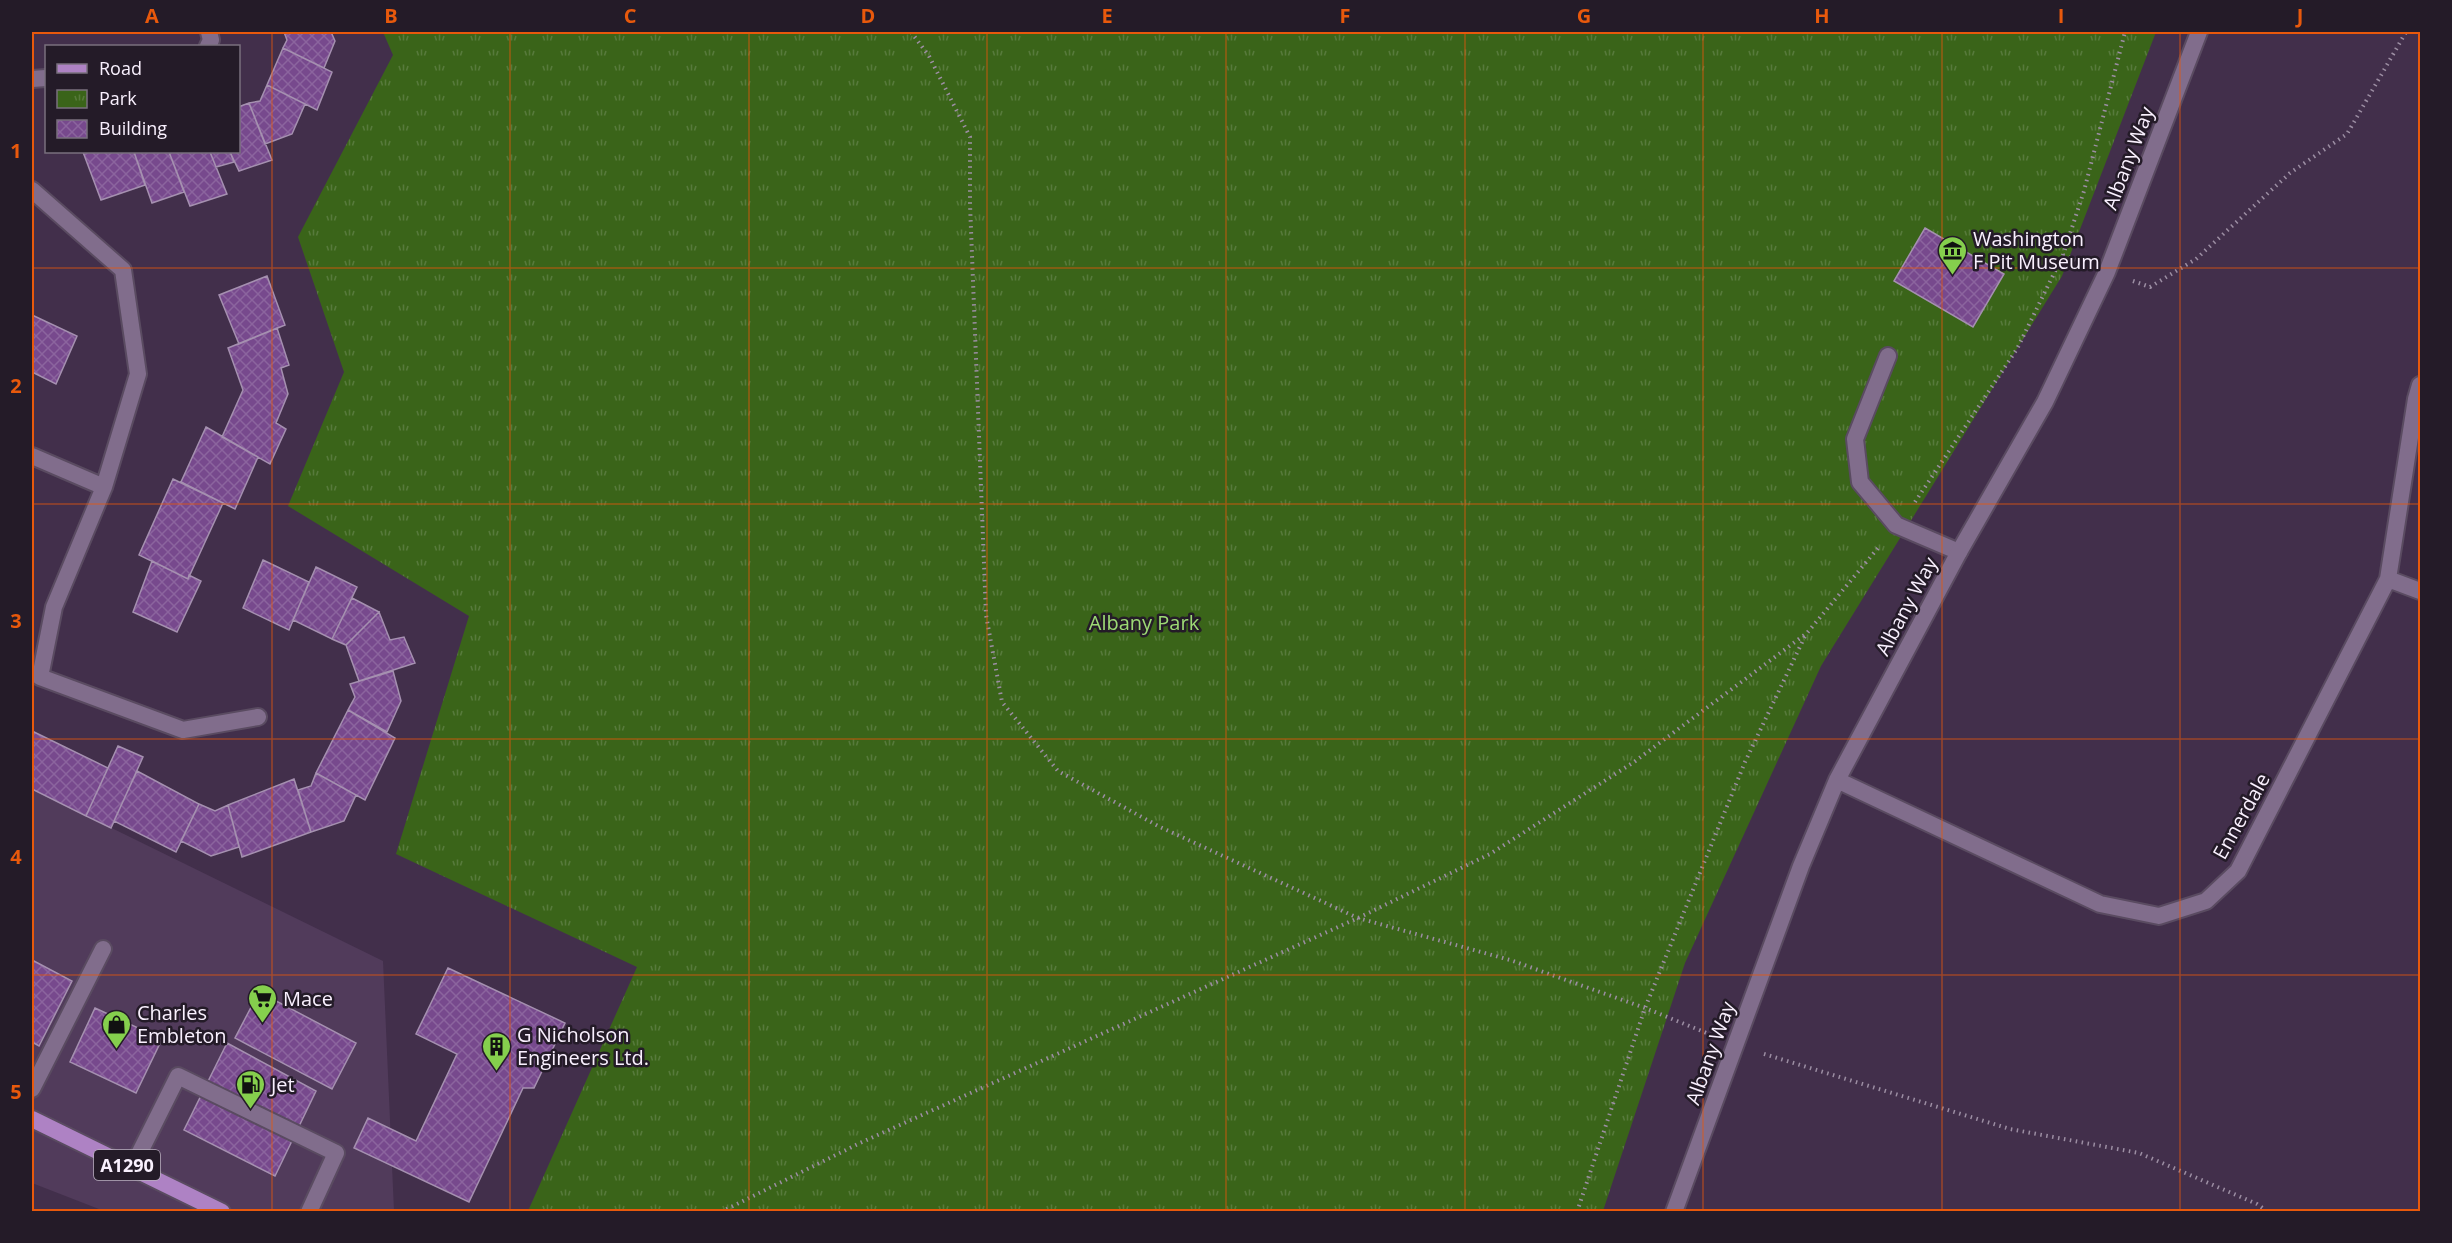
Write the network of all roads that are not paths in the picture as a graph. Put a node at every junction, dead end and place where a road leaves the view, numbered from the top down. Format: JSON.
{"nodes":[{"id":1,"x":2199,"y":32,"type":"edge"},
{"id":2,"x":32,"y":190,"type":"edge"},
{"id":3,"x":1888,"y":357,"type":"dead end"},
{"id":4,"x":2421,"y":385,"type":"edge"},
{"id":5,"x":32,"y":456,"type":"edge"},
{"id":6,"x":104,"y":487,"type":"junction"},
{"id":7,"x":1959,"y":552,"type":"junction"},
{"id":8,"x":2388,"y":579,"type":"junction"},
{"id":9,"x":2421,"y":591,"type":"edge"},
{"id":10,"x":258,"y":717,"type":"dead end"},
{"id":11,"x":1837,"y":780,"type":"junction"},
{"id":12,"x":103,"y":949,"type":"dead end"},
{"id":13,"x":32,"y":1089,"type":"edge"},
{"id":14,"x":32,"y":1120,"type":"edge"},
{"id":15,"x":132,"y":1168,"type":"junction"},
{"id":16,"x":222,"y":1212,"type":"edge"},
{"id":17,"x":309,"y":1212,"type":"edge"},
{"id":18,"x":1674,"y":1212,"type":"edge"}],
"edges":[{"from":1,"to":7,"type":"street","name":"Albany Way"},
{"from":2,"to":6,"type":"street"},
{"from":3,"to":7,"type":"street"},
{"from":4,"to":8,"type":"street","name":"Ennerdale"},
{"from":5,"to":6,"type":"street"},
{"from":6,"to":10,"type":"street"},
{"from":7,"to":11,"type":"street","name":"Albany Way"},
{"from":8,"to":9,"type":"street"},
{"from":8,"to":11,"type":"street","name":"Ennerdale"},
{"from":11,"to":18,"type":"street","name":"Albany Way"},
{"from":12,"to":13,"type":"street"},
{"from":14,"to":15,"type":"main road","number":"A1290"},
{"from":15,"to":16,"type":"main road","number":"A1290"},
{"from":15,"to":17,"type":"street"}]}
